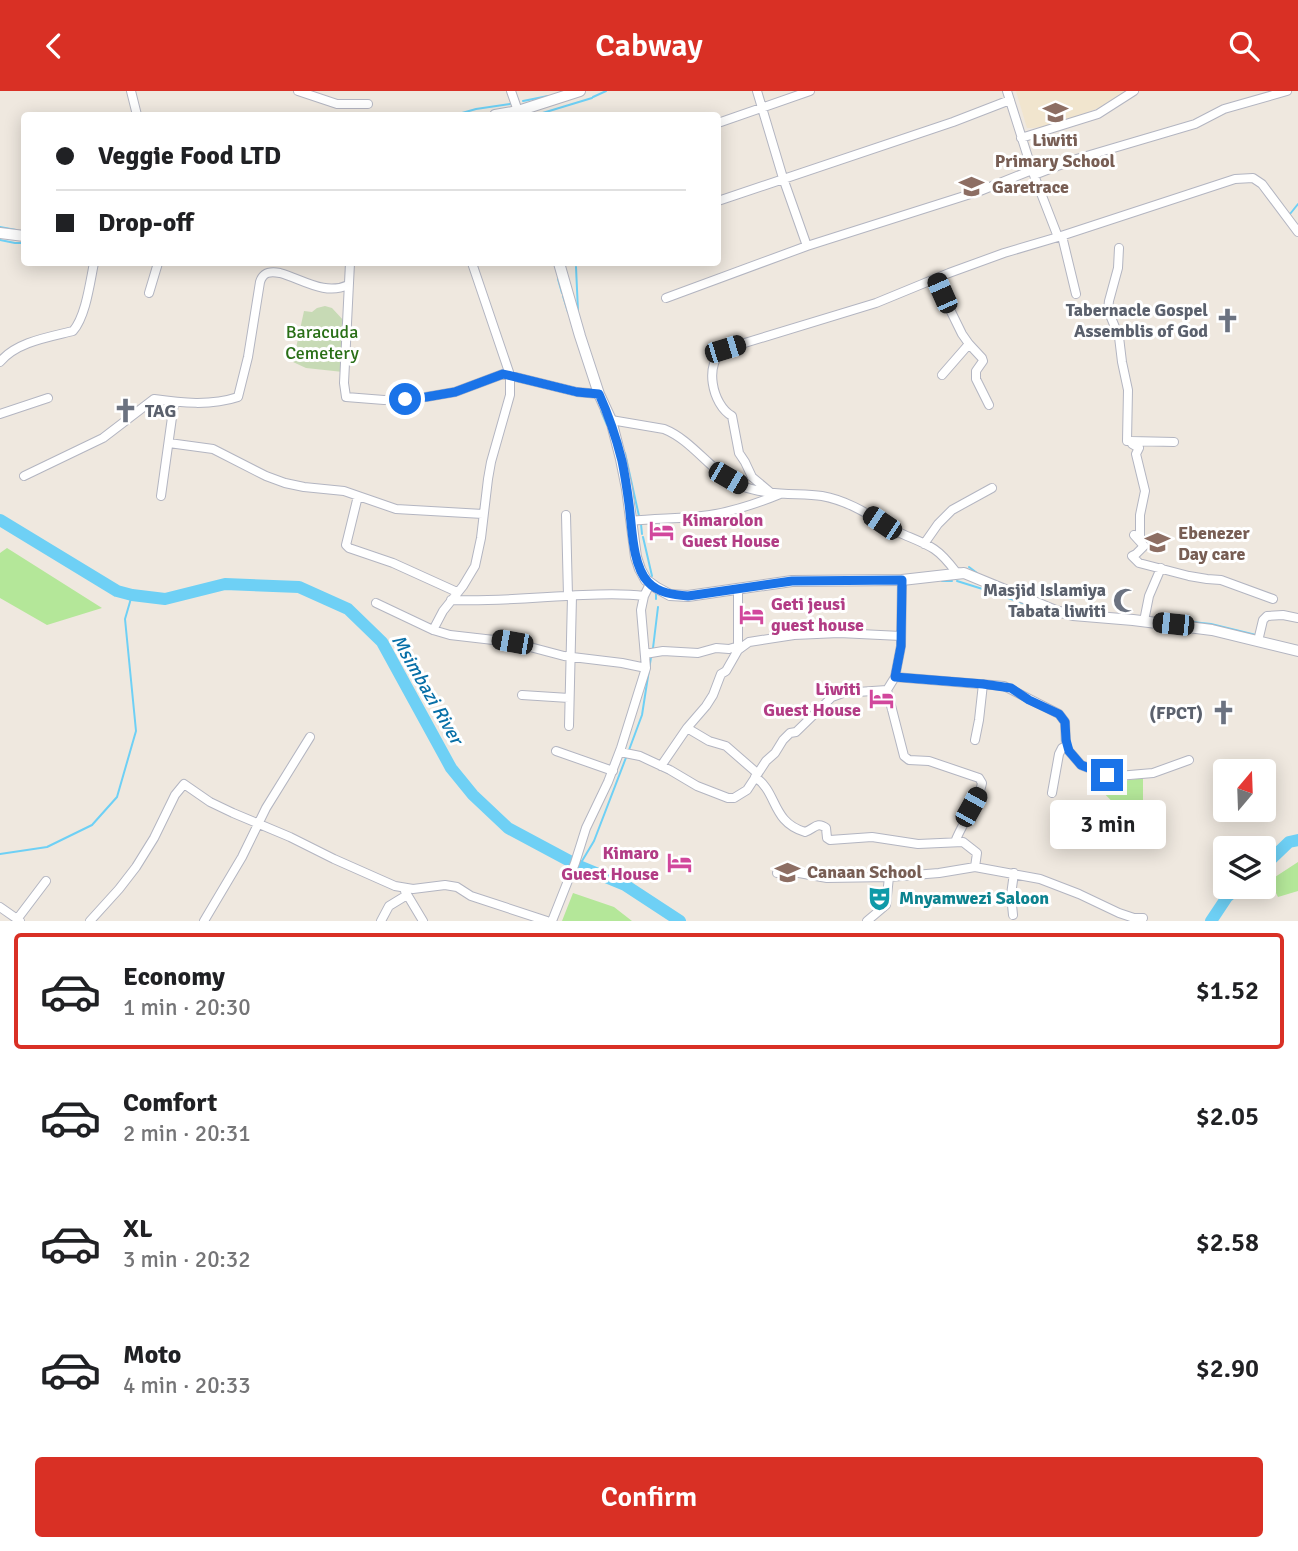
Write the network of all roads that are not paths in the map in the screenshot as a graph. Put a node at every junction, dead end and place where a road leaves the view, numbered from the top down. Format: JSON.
{"nodes":[{"id":1,"x":131,"y":91,"type":"edge"},
{"id":2,"x":298,"y":91,"type":"edge"},
{"id":3,"x":511,"y":91,"type":"edge"},
{"id":4,"x":580,"y":91,"type":"edge"},
{"id":5,"x":757,"y":91,"type":"edge"},
{"id":6,"x":810,"y":91,"type":"edge"},
{"id":7,"x":1135,"y":91,"type":"edge"},
{"id":8,"x":1287,"y":91,"type":"edge"},
{"id":9,"x":1008,"y":96,"type":"edge"},
{"id":10,"x":368,"y":104,"type":"dead end"},
{"id":11,"x":762,"y":108,"type":"junction"},
{"id":12,"x":136,"y":112,"type":"edge"},
{"id":13,"x":519,"y":112,"type":"edge"},
{"id":14,"x":522,"y":112,"type":"edge"},
{"id":15,"x":721,"y":122,"type":"edge"},
{"id":16,"x":1021,"y":138,"type":"junction"},
{"id":17,"x":1033,"y":173,"type":"junction"},
{"id":18,"x":783,"y":178,"type":"junction"},
{"id":19,"x":721,"y":200,"type":"edge"},
{"id":20,"x":0,"y":233,"type":"edge"},
{"id":21,"x":1298,"y":233,"type":"edge"},
{"id":22,"x":21,"y":236,"type":"edge"},
{"id":23,"x":1060,"y":237,"type":"junction"},
{"id":24,"x":807,"y":246,"type":"junction"},
{"id":25,"x":1119,"y":248,"type":"dead end"},
{"id":26,"x":93,"y":266,"type":"edge"},
{"id":27,"x":157,"y":266,"type":"edge"},
{"id":28,"x":350,"y":266,"type":"edge"},
{"id":29,"x":473,"y":266,"type":"edge"},
{"id":30,"x":560,"y":266,"type":"edge"},
{"id":31,"x":935,"y":279,"type":"junction"},
{"id":32,"x":348,"y":285,"type":"junction"},
{"id":33,"x":149,"y":293,"type":"dead end"},
{"id":34,"x":1076,"y":294,"type":"dead end"},
{"id":35,"x":666,"y":298,"type":"dead end"},
{"id":36,"x":969,"y":344,"type":"junction"},
{"id":37,"x":0,"y":362,"type":"edge"},
{"id":38,"x":510,"y":375,"type":"junction"},
{"id":39,"x":942,"y":375,"type":"dead end"},
{"id":40,"x":599,"y":394,"type":"junction"},
{"id":41,"x":48,"y":398,"type":"dead end"},
{"id":42,"x":174,"y":403,"type":"junction"},
{"id":43,"x":989,"y":405,"type":"dead end"},
{"id":44,"x":0,"y":414,"type":"edge"},
{"id":45,"x":611,"y":420,"type":"junction"},
{"id":46,"x":1131,"y":441,"type":"junction"},
{"id":47,"x":1174,"y":442,"type":"dead end"},
{"id":48,"x":169,"y":443,"type":"junction"},
{"id":49,"x":24,"y":476,"type":"dead end"},
{"id":50,"x":992,"y":488,"type":"dead end"},
{"id":51,"x":770,"y":492,"type":"junction"},
{"id":52,"x":783,"y":493,"type":"junction"},
{"id":53,"x":161,"y":496,"type":"dead end"},
{"id":54,"x":358,"y":496,"type":"junction"},
{"id":55,"x":483,"y":515,"type":"junction"},
{"id":56,"x":566,"y":515,"type":"dead end"},
{"id":57,"x":631,"y":521,"type":"junction"},
{"id":58,"x":924,"y":544,"type":"junction"},
{"id":59,"x":1161,"y":568,"type":"junction"},
{"id":60,"x":964,"y":573,"type":"junction"},
{"id":61,"x":902,"y":580,"type":"junction"},
{"id":62,"x":650,"y":584,"type":"junction"},
{"id":63,"x":738,"y":588,"type":"junction"},
{"id":64,"x":457,"y":592,"type":"junction"},
{"id":65,"x":570,"y":596,"type":"junction"},
{"id":66,"x":644,"y":596,"type":"junction"},
{"id":67,"x":1273,"y":599,"type":"dead end"},
{"id":68,"x":451,"y":600,"type":"junction"},
{"id":69,"x":376,"y":603,"type":"dead end"},
{"id":70,"x":1298,"y":618,"type":"edge"},
{"id":71,"x":1144,"y":621,"type":"junction"},
{"id":72,"x":433,"y":630,"type":"junction"},
{"id":73,"x":901,"y":636,"type":"junction"},
{"id":74,"x":1258,"y":641,"type":"junction"},
{"id":75,"x":739,"y":648,"type":"junction"},
{"id":76,"x":1298,"y":651,"type":"edge"},
{"id":77,"x":645,"y":654,"type":"junction"},
{"id":78,"x":570,"y":657,"type":"junction"},
{"id":79,"x":646,"y":668,"type":"junction"},
{"id":80,"x":895,"y":677,"type":"junction"},
{"id":81,"x":983,"y":684,"type":"junction"},
{"id":82,"x":887,"y":690,"type":"junction"},
{"id":83,"x":522,"y":695,"type":"dead end"},
{"id":84,"x":569,"y":698,"type":"junction"},
{"id":85,"x":569,"y":726,"type":"dead end"},
{"id":86,"x":687,"y":728,"type":"junction"},
{"id":87,"x":310,"y":737,"type":"dead end"},
{"id":88,"x":975,"y":740,"type":"dead end"},
{"id":89,"x":1066,"y":745,"type":"junction"},
{"id":90,"x":556,"y":751,"type":"dead end"},
{"id":91,"x":620,"y":752,"type":"junction"},
{"id":92,"x":1188,"y":760,"type":"dead end"},
{"id":93,"x":661,"y":766,"type":"junction"},
{"id":94,"x":613,"y":771,"type":"junction"},
{"id":95,"x":756,"y":775,"type":"junction"},
{"id":96,"x":1052,"y":793,"type":"dead end"},
{"id":97,"x":258,"y":824,"type":"junction"},
{"id":98,"x":955,"y":842,"type":"junction"},
{"id":99,"x":975,"y":866,"type":"junction"},
{"id":100,"x":777,"y":873,"type":"dead end"},
{"id":101,"x":1014,"y":873,"type":"junction"},
{"id":102,"x":888,"y":877,"type":"junction"},
{"id":103,"x":46,"y":881,"type":"dead end"},
{"id":104,"x":405,"y":892,"type":"junction"},
{"id":105,"x":0,"y":907,"type":"edge"},
{"id":106,"x":1013,"y":915,"type":"dead end"},
{"id":107,"x":1143,"y":918,"type":"dead end"},
{"id":108,"x":19,"y":920,"type":"edge"},
{"id":109,"x":93,"y":920,"type":"edge"},
{"id":110,"x":204,"y":921,"type":"edge"},
{"id":111,"x":381,"y":921,"type":"edge"},
{"id":112,"x":423,"y":921,"type":"edge"},
{"id":113,"x":547,"y":921,"type":"edge"},
{"id":114,"x":552,"y":921,"type":"edge"},
{"id":115,"x":867,"y":921,"type":"edge"}],
"edges":[{"from":1,"to":12,"type":"street"},
{"from":2,"to":10,"type":"street"},
{"from":3,"to":13,"type":"street"},
{"from":4,"to":14,"type":"main road"},
{"from":5,"to":11,"type":"street"},
{"from":6,"to":11,"type":"street"},
{"from":7,"to":16,"type":"street"},
{"from":8,"to":17,"type":"street"},
{"from":9,"to":16,"type":"street"},
{"from":9,"to":18,"type":"street"},
{"from":11,"to":15,"type":"street"},
{"from":11,"to":18,"type":"street"},
{"from":16,"to":17,"type":"street"},
{"from":17,"to":23,"type":"street"},
{"from":17,"to":24,"type":"street"},
{"from":18,"to":19,"type":"street"},
{"from":18,"to":24,"type":"street"},
{"from":20,"to":22,"type":"main road"},
{"from":21,"to":23,"type":"street"},
{"from":23,"to":31,"type":"street"},
{"from":23,"to":34,"type":"street"},
{"from":24,"to":35,"type":"street"},
{"from":25,"to":46,"type":"street"},
{"from":26,"to":37,"type":"street"},
{"from":27,"to":33,"type":"street"},
{"from":28,"to":32,"type":"street"},
{"from":29,"to":38,"type":"street"},
{"from":30,"to":40,"type":"main road"},
{"from":31,"to":36,"type":"street"},
{"from":31,"to":51,"type":"street"},
{"from":32,"to":38,"type":"street"},
{"from":32,"to":42,"type":"street"},
{"from":36,"to":39,"type":"street"},
{"from":36,"to":43,"type":"street"},
{"from":38,"to":40,"type":"street"},
{"from":38,"to":55,"type":"street"},
{"from":40,"to":45,"type":"main road"},
{"from":41,"to":44,"type":"street"},
{"from":42,"to":48,"type":"street"},
{"from":42,"to":49,"type":"street"},
{"from":45,"to":51,"type":"street"},
{"from":45,"to":57,"type":"main road"},
{"from":46,"to":47,"type":"street"},
{"from":46,"to":59,"type":"street"},
{"from":48,"to":53,"type":"street"},
{"from":48,"to":54,"type":"street"},
{"from":50,"to":58,"type":"street"},
{"from":51,"to":52,"type":"street"},
{"from":52,"to":57,"type":"street"},
{"from":52,"to":58,"type":"street"},
{"from":54,"to":55,"type":"street"},
{"from":54,"to":64,"type":"street"},
{"from":55,"to":64,"type":"street"},
{"from":56,"to":65,"type":"street"},
{"from":57,"to":62,"type":"main road"},
{"from":58,"to":60,"type":"street"},
{"from":59,"to":67,"type":"street"},
{"from":59,"to":71,"type":"street"},
{"from":60,"to":61,"type":"main road"},
{"from":60,"to":71,"type":"main road"},
{"from":61,"to":63,"type":"main road"},
{"from":61,"to":73,"type":"street"},
{"from":62,"to":63,"type":"main road"},
{"from":62,"to":66,"type":"street"},
{"from":63,"to":75,"type":"street"},
{"from":64,"to":68,"type":"street"},
{"from":65,"to":66,"type":"street"},
{"from":65,"to":68,"type":"street"},
{"from":65,"to":78,"type":"street"},
{"from":66,"to":77,"type":"street"},
{"from":68,"to":72,"type":"street"},
{"from":69,"to":72,"type":"street"},
{"from":70,"to":74,"type":"street"},
{"from":71,"to":74,"type":"main road"},
{"from":72,"to":78,"type":"street"},
{"from":73,"to":75,"type":"street"},
{"from":73,"to":80,"type":"street"},
{"from":74,"to":76,"type":"main road"},
{"from":75,"to":77,"type":"street"},
{"from":75,"to":86,"type":"street"},
{"from":77,"to":79,"type":"street"},
{"from":78,"to":79,"type":"street"},
{"from":78,"to":84,"type":"street"},
{"from":79,"to":91,"type":"street"},
{"from":80,"to":81,"type":"street"},
{"from":80,"to":82,"type":"street"},
{"from":81,"to":88,"type":"street"},
{"from":81,"to":89,"type":"street"},
{"from":82,"to":95,"type":"street"},
{"from":82,"to":98,"type":"street"},
{"from":83,"to":84,"type":"street"},
{"from":84,"to":85,"type":"street"},
{"from":86,"to":93,"type":"street"},
{"from":86,"to":95,"type":"street"},
{"from":87,"to":97,"type":"street"},
{"from":89,"to":92,"type":"street"},
{"from":89,"to":96,"type":"street"},
{"from":90,"to":94,"type":"street"},
{"from":91,"to":93,"type":"street"},
{"from":91,"to":94,"type":"street"},
{"from":93,"to":95,"type":"street"},
{"from":94,"to":114,"type":"street"},
{"from":95,"to":98,"type":"street"},
{"from":97,"to":104,"type":"street"},
{"from":97,"to":109,"type":"street"},
{"from":97,"to":110,"type":"street"},
{"from":98,"to":99,"type":"street"},
{"from":99,"to":101,"type":"street"},
{"from":99,"to":102,"type":"street"},
{"from":100,"to":102,"type":"street"},
{"from":101,"to":106,"type":"street"},
{"from":101,"to":107,"type":"street"},
{"from":102,"to":115,"type":"street"},
{"from":103,"to":108,"type":"street"},
{"from":104,"to":111,"type":"street"},
{"from":104,"to":112,"type":"street"},
{"from":104,"to":113,"type":"street"},
{"from":105,"to":108,"type":"street"}]}
